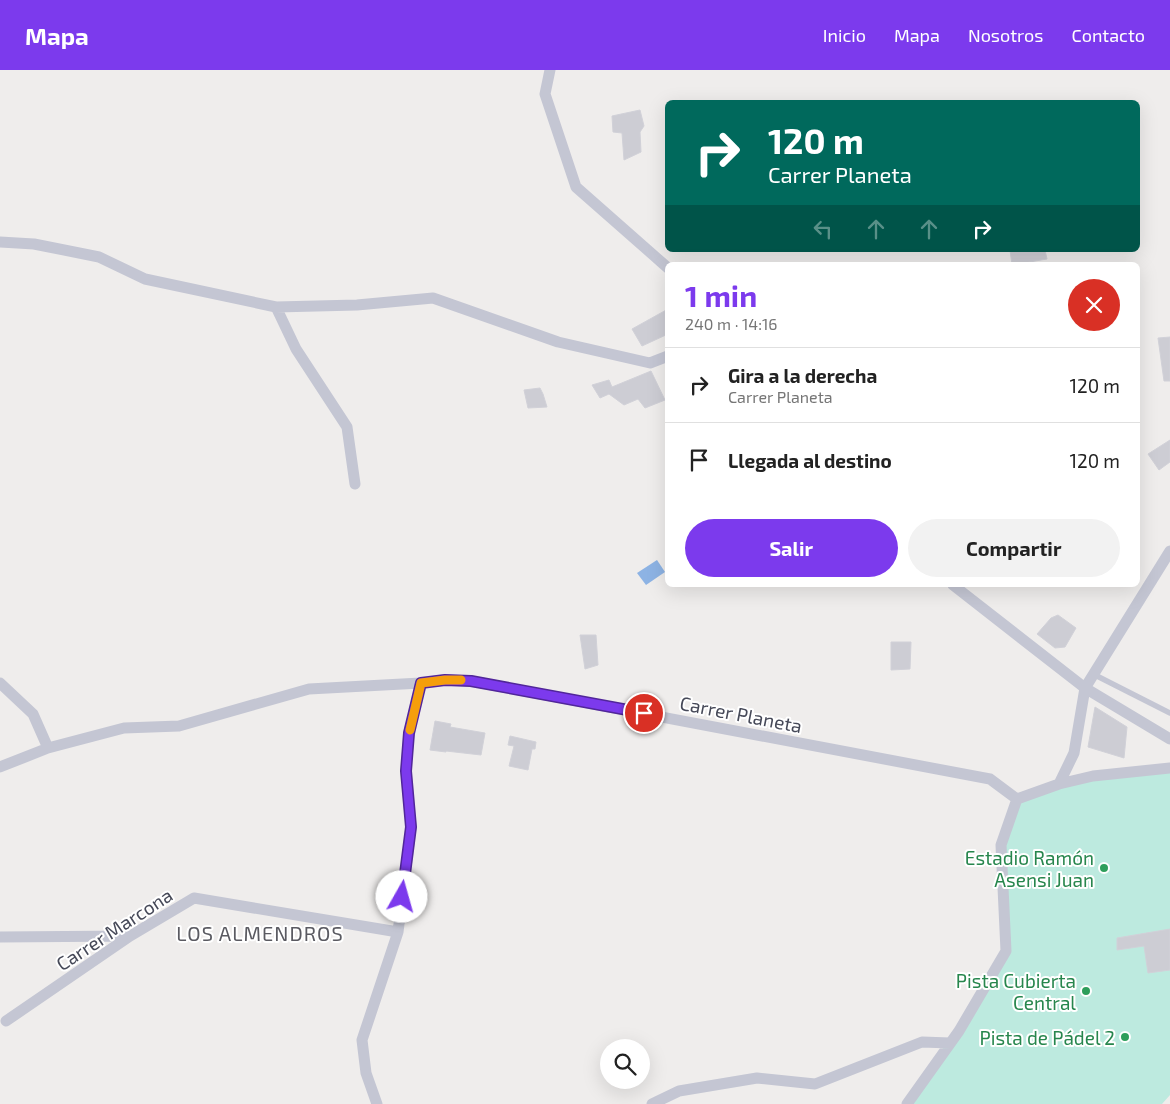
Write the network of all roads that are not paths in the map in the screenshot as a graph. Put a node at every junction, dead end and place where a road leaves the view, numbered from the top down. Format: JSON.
{"nodes":[{"id":1,"x":550,"y":70,"type":"edge"},
{"id":2,"x":0,"y":242,"type":"edge"},
{"id":3,"x":665,"y":265,"type":"edge"},
{"id":4,"x":276,"y":307,"type":"junction"},
{"id":5,"x":665,"y":357,"type":"edge"},
{"id":6,"x":355,"y":484,"type":"dead end"},
{"id":7,"x":1170,"y":551,"type":"edge"},
{"id":8,"x":956,"y":587,"type":"edge"},
{"id":9,"x":1093,"y":674,"type":"junction"},
{"id":10,"x":0,"y":683,"type":"edge"},
{"id":11,"x":421,"y":683,"type":"junction"},
{"id":12,"x":1085,"y":688,"type":"junction"},
{"id":13,"x":1170,"y":713,"type":"edge"},
{"id":14,"x":1170,"y":739,"type":"edge"},
{"id":15,"x":48,"y":748,"type":"junction"},
{"id":16,"x":0,"y":767,"type":"edge"},
{"id":17,"x":1170,"y":768,"type":"edge"},
{"id":18,"x":1059,"y":784,"type":"junction"},
{"id":19,"x":1017,"y":799,"type":"junction"},
{"id":20,"x":398,"y":932,"type":"junction"},
{"id":21,"x":130,"y":936,"type":"junction"},
{"id":22,"x":0,"y":937,"type":"edge"},
{"id":23,"x":6,"y":1021,"type":"dead end"},
{"id":24,"x":950,"y":1043,"type":"junction"},
{"id":25,"x":377,"y":1104,"type":"edge"},
{"id":26,"x":652,"y":1104,"type":"edge"},
{"id":27,"x":907,"y":1104,"type":"edge"}],
"edges":[{"from":1,"to":3,"type":"street"},
{"from":2,"to":4,"type":"street"},
{"from":4,"to":5,"type":"street"},
{"from":4,"to":6,"type":"street"},
{"from":7,"to":9,"type":"street"},
{"from":8,"to":12,"type":"street"},
{"from":9,"to":12,"type":"street"},
{"from":9,"to":13,"type":"lane"},
{"from":10,"to":15,"type":"street"},
{"from":11,"to":15,"type":"street","name":"Carrer Planeta"},
{"from":11,"to":19,"type":"street","name":"Carrer Planeta"},
{"from":11,"to":20,"type":"street"},
{"from":12,"to":14,"type":"street"},
{"from":12,"to":18,"type":"street"},
{"from":15,"to":16,"type":"street","name":"Carrer Planeta"},
{"from":17,"to":18,"type":"street"},
{"from":18,"to":19,"type":"street"},
{"from":19,"to":24,"type":"street"},
{"from":20,"to":21,"type":"street","name":"Carrer Marcona"},
{"from":20,"to":25,"type":"street"},
{"from":21,"to":22,"type":"street"},
{"from":21,"to":23,"type":"street","name":"Carrer Marcona"},
{"from":24,"to":26,"type":"street"},
{"from":24,"to":27,"type":"street"}]}
